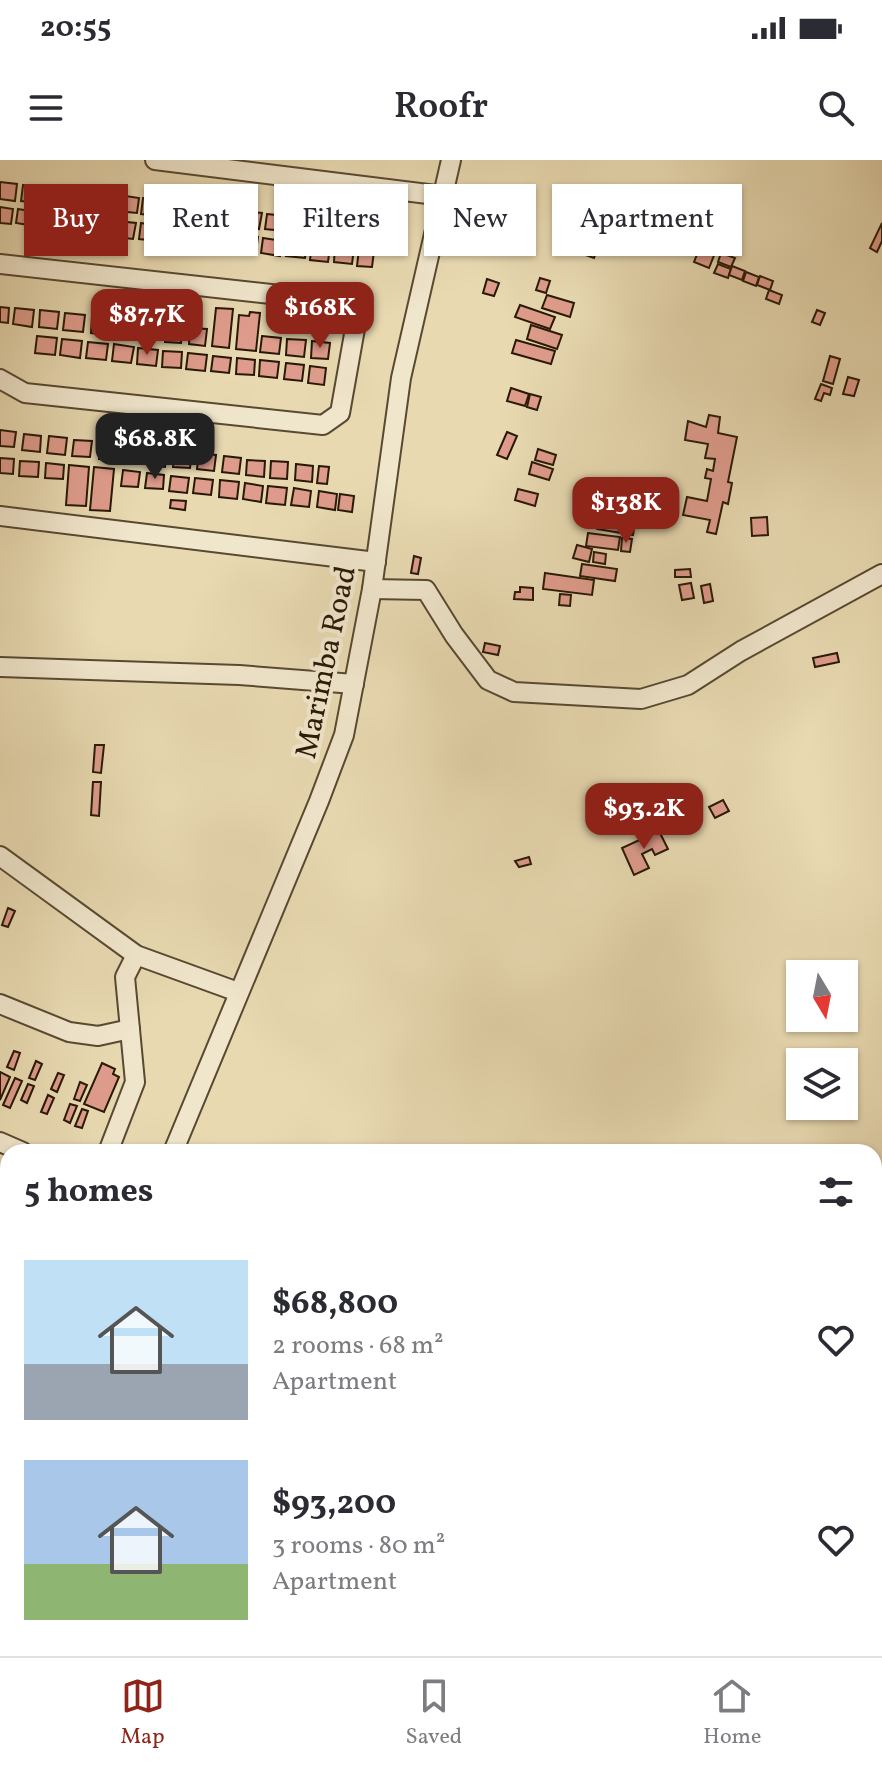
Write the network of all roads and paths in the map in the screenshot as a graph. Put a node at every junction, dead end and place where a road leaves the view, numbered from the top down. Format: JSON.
{"nodes":[{"id":1,"x":155,"y":160,"type":"edge"},
{"id":2,"x":451,"y":160,"type":"edge"},
{"id":3,"x":446,"y":184,"type":"edge"},
{"id":4,"x":424,"y":194,"type":"edge"},
{"id":5,"x":430,"y":256,"type":"edge"},
{"id":6,"x":0,"y":264,"type":"edge"},
{"id":7,"x":0,"y":379,"type":"edge"},
{"id":8,"x":0,"y":516,"type":"edge"},
{"id":9,"x":376,"y":562,"type":"junction"},
{"id":10,"x":882,"y":574,"type":"edge"},
{"id":11,"x":372,"y":589,"type":"junction"},
{"id":12,"x":0,"y":667,"type":"edge"},
{"id":13,"x":354,"y":684,"type":"junction"},
{"id":14,"x":0,"y":856,"type":"edge"},
{"id":15,"x":136,"y":955,"type":"junction"},
{"id":16,"x":238,"y":992,"type":"junction"},
{"id":17,"x":0,"y":1004,"type":"edge"},
{"id":18,"x":130,"y":1029,"type":"junction"},
{"id":19,"x":111,"y":1144,"type":"edge"},
{"id":20,"x":176,"y":1144,"type":"edge"}],
"edges":[{"from":1,"to":4,"type":"street"},
{"from":2,"to":3,"type":"street","name":"Marimba Road"},
{"from":5,"to":9,"type":"street","name":"Marimba Road"},
{"from":6,"to":7,"type":"street"},
{"from":8,"to":9,"type":"street"},
{"from":9,"to":11,"type":"street","name":"Marimba Road"},
{"from":10,"to":11,"type":"street"},
{"from":11,"to":13,"type":"street","name":"Marimba Road"},
{"from":12,"to":13,"type":"street"},
{"from":13,"to":16,"type":"street","name":"Marimba Road"},
{"from":14,"to":15,"type":"street"},
{"from":15,"to":16,"type":"street"},
{"from":15,"to":18,"type":"street"},
{"from":16,"to":20,"type":"street","name":"Marimba Road"},
{"from":17,"to":18,"type":"street"},
{"from":18,"to":19,"type":"street"}]}
